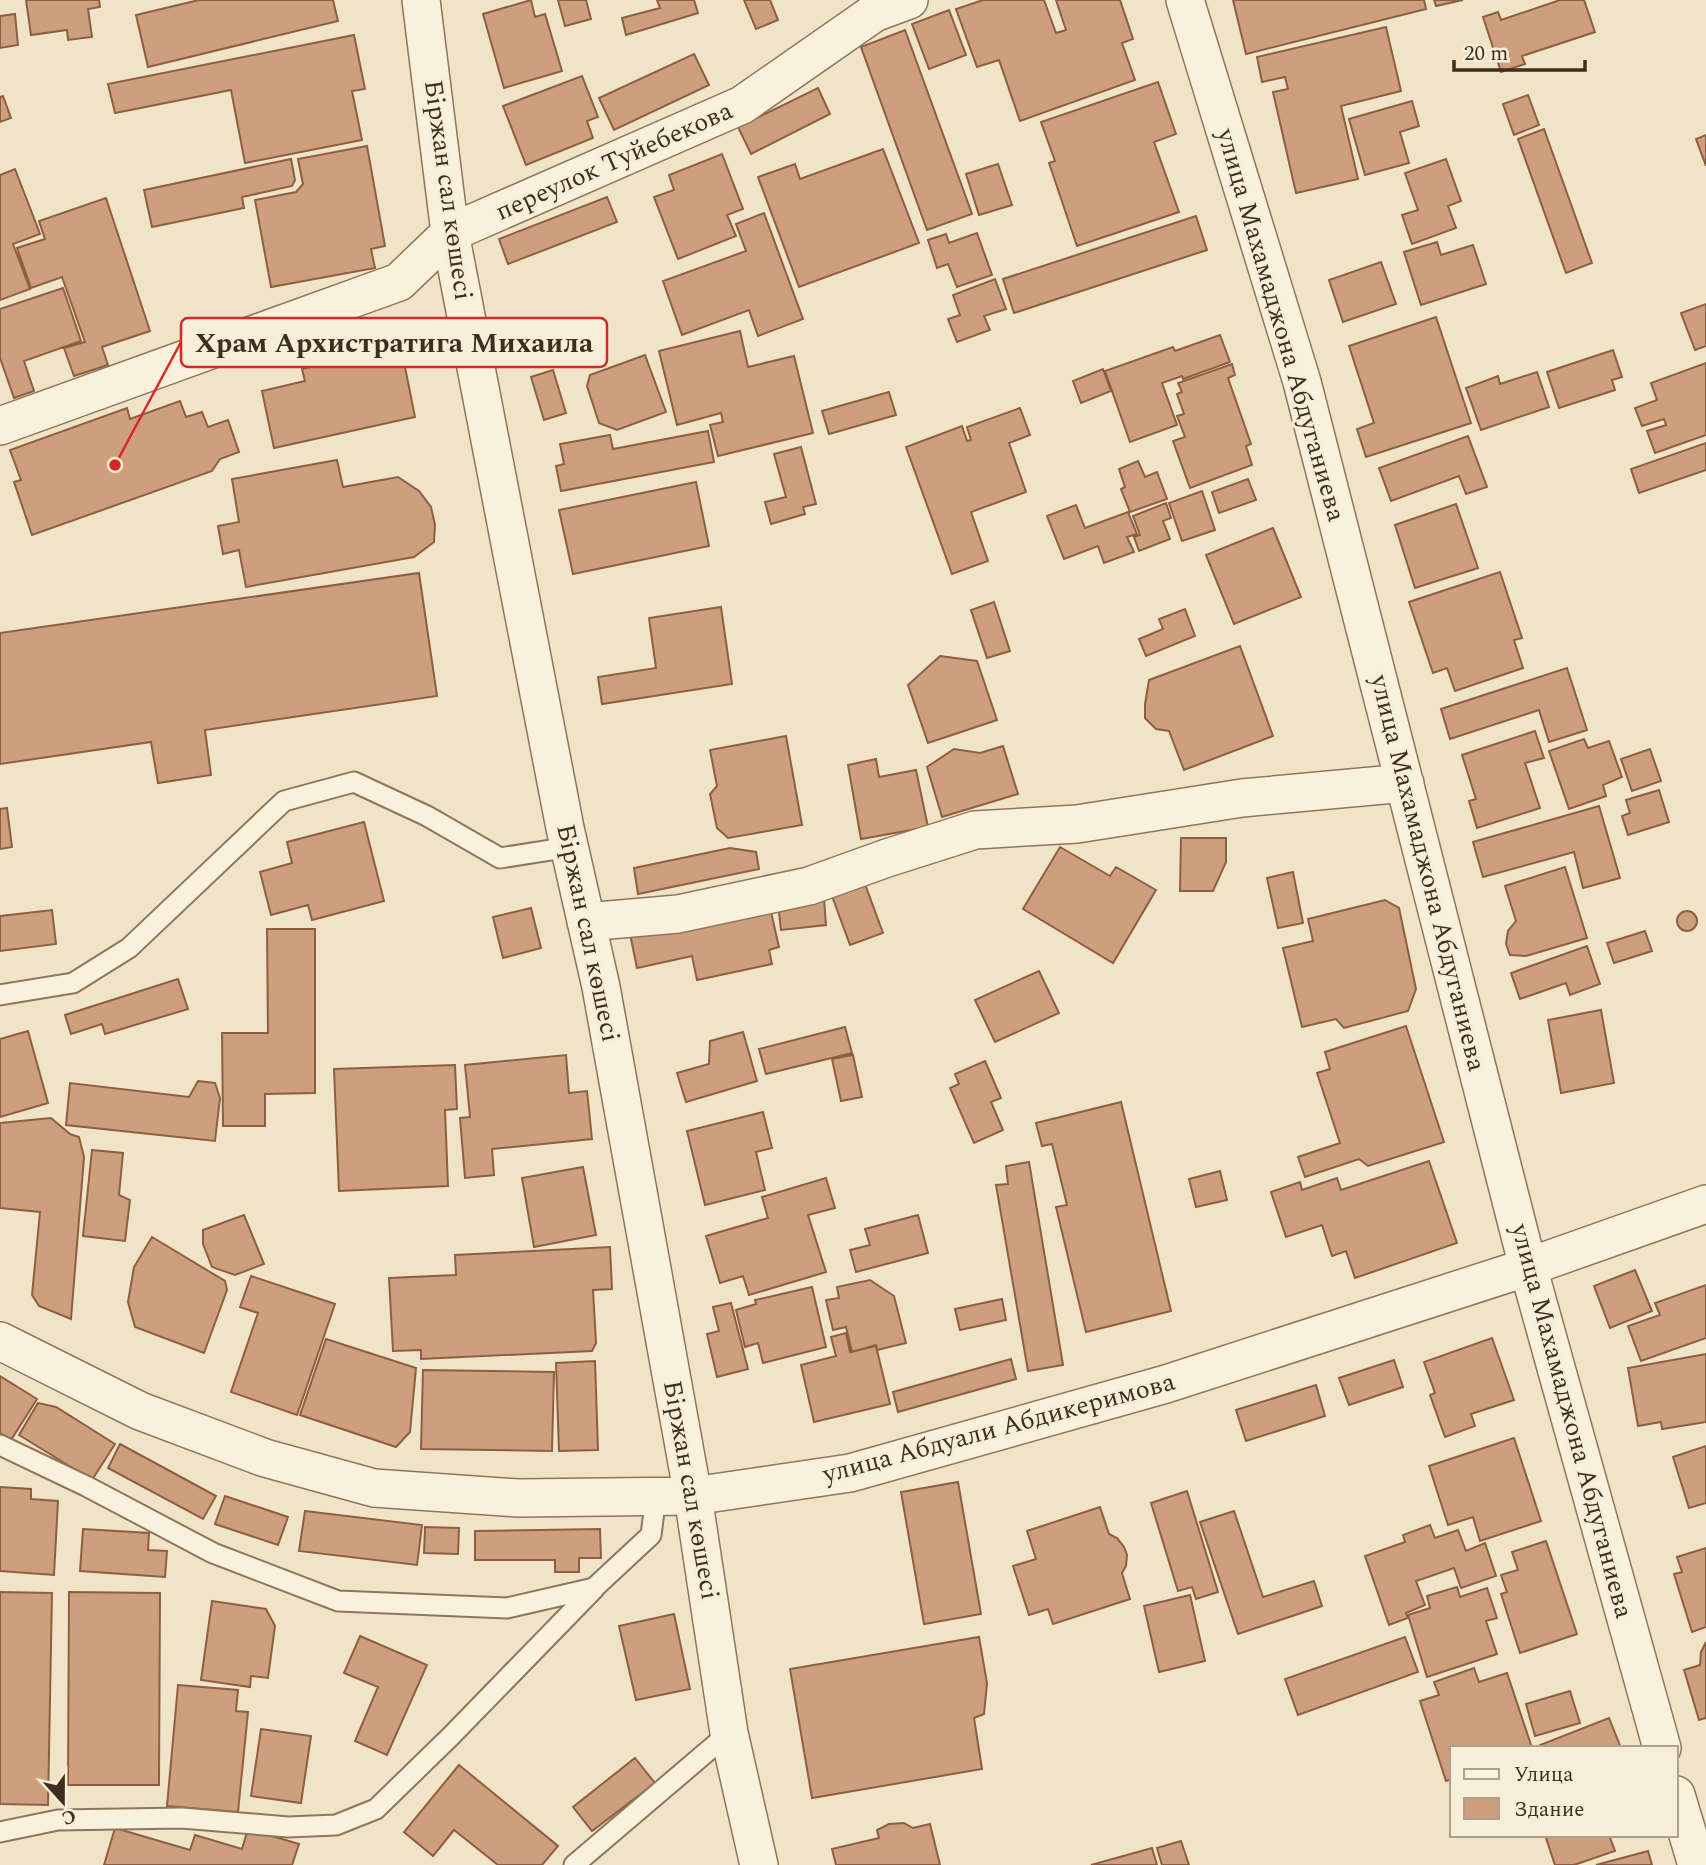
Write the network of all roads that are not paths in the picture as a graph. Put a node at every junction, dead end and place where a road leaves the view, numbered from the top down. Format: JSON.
{"nodes":[{"id":1,"x":421,"y":0,"type":"edge"},
{"id":2,"x":909,"y":0,"type":"edge"},
{"id":3,"x":1185,"y":0,"type":"edge"},
{"id":4,"x":450,"y":233,"type":"junction"},
{"id":5,"x":0,"y":426,"type":"edge"},
{"id":6,"x":1405,"y":783,"type":"junction"},
{"id":7,"x":570,"y":847,"type":"junction"},
{"id":8,"x":586,"y":922,"type":"junction"},
{"id":9,"x":0,"y":995,"type":"edge"},
{"id":10,"x":1706,"y":1204,"type":"edge"},
{"id":11,"x":1528,"y":1267,"type":"junction"},
{"id":12,"x":0,"y":1341,"type":"edge"},
{"id":13,"x":0,"y":1445,"type":"edge"},
{"id":14,"x":656,"y":1496,"type":"junction"},
{"id":15,"x":694,"y":1496,"type":"junction"},
{"id":16,"x":594,"y":1588,"type":"junction"},
{"id":17,"x":729,"y":1733,"type":"junction"},
{"id":18,"x":1661,"y":1746,"type":"edge"},
{"id":19,"x":1678,"y":1802,"type":"edge"},
{"id":20,"x":0,"y":1832,"type":"edge"},
{"id":21,"x":574,"y":1865,"type":"edge"},
{"id":22,"x":759,"y":1865,"type":"edge"},
{"id":23,"x":1697,"y":1865,"type":"edge"}],
"edges":[{"from":1,"to":4,"type":"street","name":"Біржан сал көшесі"},
{"from":2,"to":4,"type":"street","name":"переулок Туйебекова"},
{"from":3,"to":6,"type":"street","name":"улица Махамаджона Абдуганиева"},
{"from":4,"to":5,"type":"street","name":"переулок Туйебекова"},
{"from":4,"to":7,"type":"street","name":"Біржан сал көшесі"},
{"from":6,"to":8,"type":"street"},
{"from":6,"to":11,"type":"street","name":"улица Махамаджона Абдуганиева"},
{"from":7,"to":8,"type":"street","name":"Біржан сал көшесі"},
{"from":7,"to":9,"type":"lane"},
{"from":8,"to":15,"type":"street","name":"Біржан сал көшесі"},
{"from":10,"to":11,"type":"street","name":"улица Абдуали Абдикеримова"},
{"from":11,"to":15,"type":"street","name":"улица Абдуали Абдикеримова"},
{"from":11,"to":18,"type":"street","name":"улица Махамаджона Абдуганиева"},
{"from":12,"to":14,"type":"street","name":"улица Абдуали Абдикеримова"},
{"from":13,"to":16,"type":"lane"},
{"from":14,"to":15,"type":"street","name":"улица Абдуали Абдикеримова"},
{"from":14,"to":16,"type":"lane"},
{"from":15,"to":17,"type":"street","name":"Біржан сал көшесі"},
{"from":16,"to":20,"type":"lane"},
{"from":17,"to":21,"type":"lane"},
{"from":17,"to":22,"type":"street","name":"Біржан сал көшесі"},
{"from":19,"to":23,"type":"street"}]}
